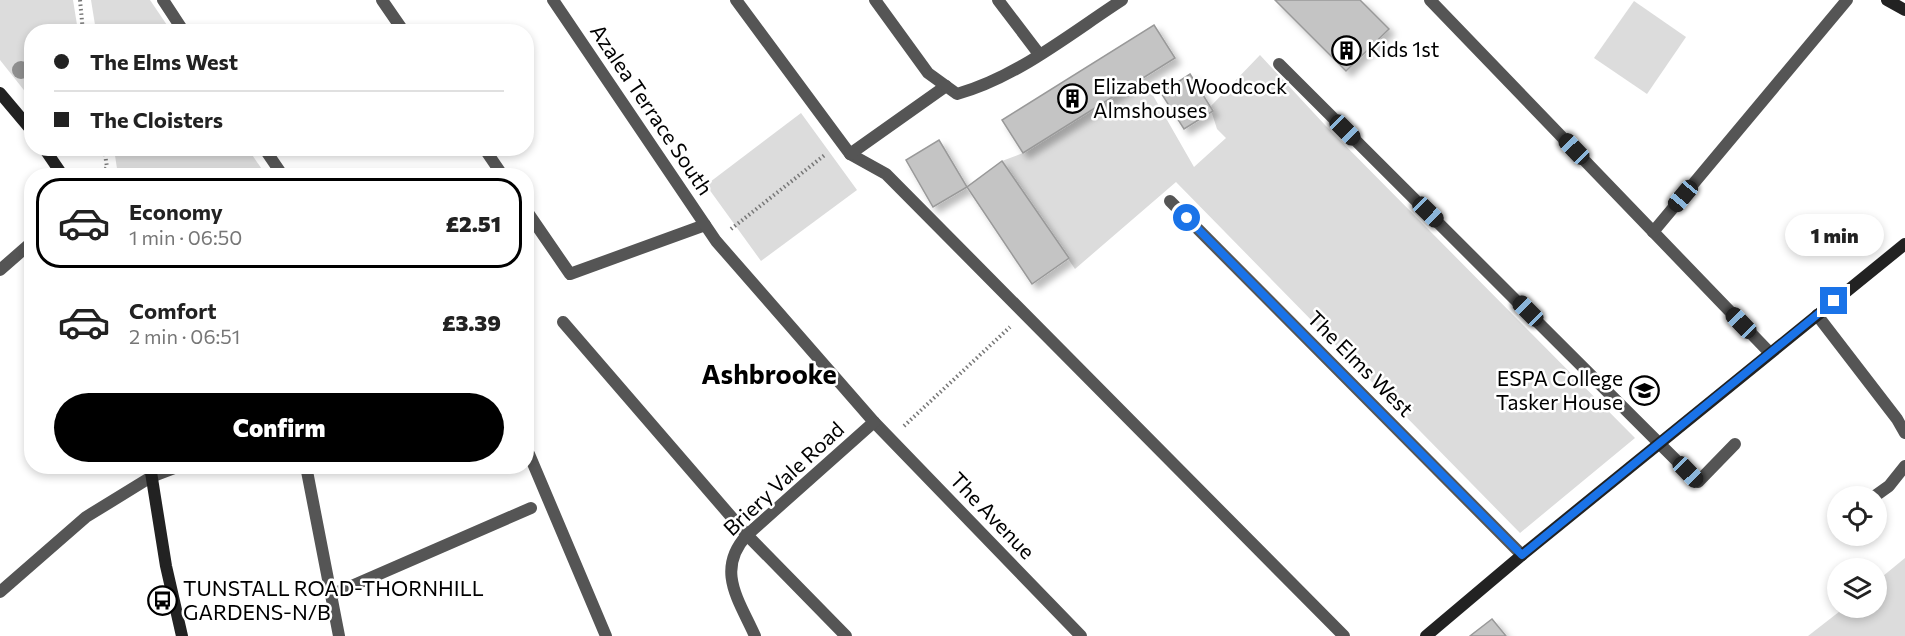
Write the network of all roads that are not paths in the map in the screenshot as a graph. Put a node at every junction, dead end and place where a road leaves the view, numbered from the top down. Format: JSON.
{"nodes":[{"id":1,"x":163,"y":0,"type":"edge"},
{"id":2,"x":382,"y":0,"type":"edge"},
{"id":3,"x":553,"y":0,"type":"edge"},
{"id":4,"x":736,"y":0,"type":"edge"},
{"id":5,"x":875,"y":0,"type":"edge"},
{"id":6,"x":998,"y":0,"type":"edge"},
{"id":7,"x":1122,"y":0,"type":"edge"},
{"id":8,"x":1430,"y":0,"type":"edge"},
{"id":9,"x":1847,"y":0,"type":"edge"},
{"id":10,"x":1888,"y":1,"type":"edge"},
{"id":11,"x":1905,"y":10,"type":"edge"},
{"id":12,"x":179,"y":24,"type":"edge"},
{"id":13,"x":398,"y":24,"type":"edge"},
{"id":14,"x":1039,"y":54,"type":"junction"},
{"id":15,"x":1279,"y":64,"type":"dead end"},
{"id":16,"x":946,"y":86,"type":"junction"},
{"id":17,"x":0,"y":93,"type":"edge"},
{"id":18,"x":24,"y":122,"type":"edge"},
{"id":19,"x":850,"y":154,"type":"junction"},
{"id":20,"x":1170,"y":201,"type":"dead end"},
{"id":21,"x":534,"y":222,"type":"edge"},
{"id":22,"x":705,"y":225,"type":"junction"},
{"id":23,"x":1653,"y":232,"type":"junction"},
{"id":24,"x":1905,"y":244,"type":"edge"},
{"id":25,"x":24,"y":249,"type":"edge"},
{"id":26,"x":0,"y":270,"type":"edge"},
{"id":27,"x":1817,"y":315,"type":"junction"},
{"id":28,"x":562,"y":322,"type":"dead end"},
{"id":29,"x":1770,"y":353,"type":"junction"},
{"id":30,"x":874,"y":422,"type":"junction"},
{"id":31,"x":1905,"y":433,"type":"edge"},
{"id":32,"x":1660,"y":443,"type":"junction"},
{"id":33,"x":1735,"y":444,"type":"dead end"},
{"id":34,"x":534,"y":466,"type":"edge"},
{"id":35,"x":1905,"y":466,"type":"edge"},
{"id":36,"x":147,"y":474,"type":"edge"},
{"id":37,"x":150,"y":474,"type":"edge"},
{"id":38,"x":308,"y":474,"type":"edge"},
{"id":39,"x":1887,"y":487,"type":"edge"},
{"id":40,"x":531,"y":508,"type":"dead end"},
{"id":41,"x":747,"y":535,"type":"junction"},
{"id":42,"x":1522,"y":555,"type":"junction"},
{"id":43,"x":0,"y":592,"type":"edge"},
{"id":44,"x":331,"y":595,"type":"junction"},
{"id":45,"x":1429,"y":635,"type":"edge"},
{"id":46,"x":182,"y":636,"type":"edge"},
{"id":47,"x":339,"y":636,"type":"edge"},
{"id":48,"x":606,"y":636,"type":"edge"},
{"id":49,"x":755,"y":636,"type":"edge"},
{"id":50,"x":846,"y":636,"type":"edge"},
{"id":51,"x":1081,"y":636,"type":"edge"},
{"id":52,"x":1344,"y":636,"type":"edge"}],
"edges":[{"from":1,"to":12,"type":"street"},
{"from":2,"to":13,"type":"street"},
{"from":3,"to":22,"type":"street","name":"Azalea Terrace South"},
{"from":4,"to":19,"type":"street"},
{"from":5,"to":16,"type":"street"},
{"from":6,"to":14,"type":"street"},
{"from":7,"to":14,"type":"street"},
{"from":8,"to":23,"type":"street"},
{"from":9,"to":23,"type":"street"},
{"from":10,"to":11,"type":"street"},
{"from":14,"to":16,"type":"street"},
{"from":15,"to":32,"type":"street"},
{"from":16,"to":19,"type":"street"},
{"from":17,"to":18,"type":"street"},
{"from":19,"to":52,"type":"street"},
{"from":20,"to":42,"type":"street","name":"The Elms West"},
{"from":21,"to":22,"type":"street"},
{"from":22,"to":30,"type":"street","name":"Azalea Terrace South"},
{"from":23,"to":29,"type":"street"},
{"from":24,"to":27,"type":"street"},
{"from":25,"to":26,"type":"street"},
{"from":27,"to":29,"type":"street"},
{"from":27,"to":31,"type":"street"},
{"from":28,"to":41,"type":"street"},
{"from":29,"to":32,"type":"street"},
{"from":30,"to":41,"type":"street","name":"Briery Vale Road"},
{"from":30,"to":51,"type":"street","name":"The Avenue"},
{"from":32,"to":33,"type":"street"},
{"from":32,"to":42,"type":"street"},
{"from":34,"to":48,"type":"street"},
{"from":35,"to":39,"type":"street"},
{"from":36,"to":43,"type":"street"},
{"from":37,"to":46,"type":"street"},
{"from":38,"to":44,"type":"street"},
{"from":40,"to":44,"type":"street"},
{"from":41,"to":49,"type":"street","name":"Briery Vale Road"},
{"from":41,"to":50,"type":"street"},
{"from":42,"to":45,"type":"street"},
{"from":44,"to":47,"type":"street"}]}
